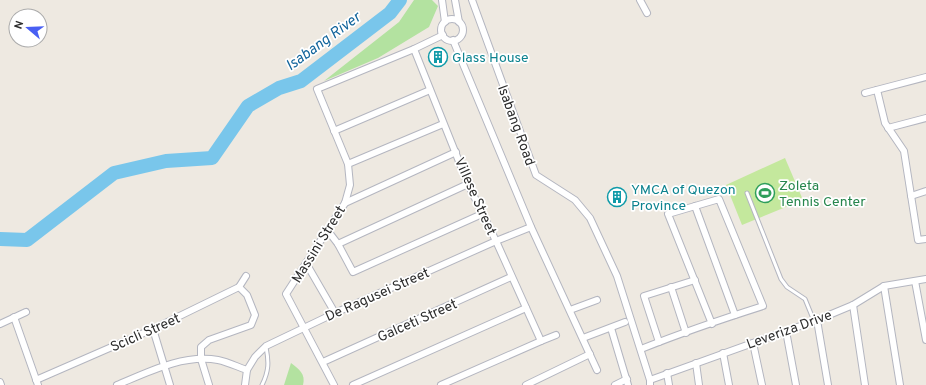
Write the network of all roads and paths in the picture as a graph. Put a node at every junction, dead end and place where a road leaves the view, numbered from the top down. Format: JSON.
{"nodes":[{"id":1,"x":442,"y":0,"type":"edge"},
{"id":2,"x":455,"y":0,"type":"edge"},
{"id":3,"x":472,"y":0,"type":"edge"},
{"id":4,"x":642,"y":1,"type":"edge"},
{"id":5,"x":647,"y":13,"type":"dead end"},
{"id":6,"x":445,"y":22,"type":"junction"},
{"id":7,"x":459,"y":22,"type":"junction"},
{"id":8,"x":443,"y":35,"type":"junction"},
{"id":9,"x":453,"y":40,"type":"junction"},
{"id":10,"x":414,"y":49,"type":"junction"},
{"id":11,"x":926,"y":77,"type":"edge"},
{"id":12,"x":430,"y":90,"type":"junction"},
{"id":13,"x":877,"y":90,"type":"junction"},
{"id":14,"x":865,"y":93,"type":"dead end"},
{"id":15,"x":926,"y":118,"type":"edge"},
{"id":16,"x":443,"y":124,"type":"junction"},
{"id":17,"x":888,"y":128,"type":"junction"},
{"id":18,"x":334,"y":131,"type":"junction"},
{"id":19,"x":456,"y":152,"type":"junction"},
{"id":20,"x":348,"y":164,"type":"junction"},
{"id":21,"x":468,"y":184,"type":"junction"},
{"id":22,"x":926,"y":191,"type":"edge"},
{"id":23,"x":747,"y":193,"type":"dead end"},
{"id":24,"x":911,"y":196,"type":"junction"},
{"id":25,"x":345,"y":203,"type":"junction"},
{"id":26,"x":695,"y":206,"type":"junction"},
{"id":27,"x":482,"y":214,"type":"junction"},
{"id":28,"x":531,"y":227,"type":"junction"},
{"id":29,"x":328,"y":231,"type":"junction"},
{"id":30,"x":926,"y":239,"type":"edge"},
{"id":31,"x":496,"y":241,"type":"junction"},
{"id":32,"x":338,"y":244,"type":"junction"},
{"id":33,"x":306,"y":263,"type":"junction"},
{"id":34,"x":246,"y":276,"type":"dead end"},
{"id":35,"x":511,"y":277,"type":"junction"},
{"id":36,"x":926,"y":279,"type":"edge"},
{"id":37,"x":695,"y":280,"type":"junction"},
{"id":38,"x":915,"y":281,"type":"junction"},
{"id":39,"x":884,"y":286,"type":"junction"},
{"id":40,"x":240,"y":287,"type":"junction"},
{"id":41,"x":671,"y":287,"type":"junction"},
{"id":42,"x":597,"y":300,"type":"dead end"},
{"id":43,"x":853,"y":305,"type":"junction"},
{"id":44,"x":526,"y":308,"type":"junction"},
{"id":45,"x":570,"y":310,"type":"junction"},
{"id":46,"x":26,"y":312,"type":"dead end"},
{"id":47,"x":335,"y":313,"type":"junction"},
{"id":48,"x":735,"y":315,"type":"junction"},
{"id":49,"x":14,"y":318,"type":"junction"},
{"id":50,"x":816,"y":320,"type":"junction"},
{"id":51,"x":625,"y":322,"type":"dead end"},
{"id":52,"x":0,"y":324,"type":"edge"},
{"id":53,"x":712,"y":324,"type":"junction"},
{"id":54,"x":304,"y":327,"type":"junction"},
{"id":55,"x":611,"y":328,"type":"junction"},
{"id":56,"x":153,"y":329,"type":"junction"},
{"id":57,"x":786,"y":331,"type":"junction"},
{"id":58,"x":686,"y":333,"type":"junction"},
{"id":59,"x":556,"y":334,"type":"dead end"},
{"id":60,"x":583,"y":338,"type":"junction"},
{"id":61,"x":926,"y":340,"type":"edge"},
{"id":62,"x":541,"y":341,"type":"junction"},
{"id":63,"x":659,"y":342,"type":"junction"},
{"id":64,"x":753,"y":343,"type":"junction"},
{"id":65,"x":266,"y":346,"type":"junction"},
{"id":66,"x":641,"y":349,"type":"junction"},
{"id":67,"x":723,"y":353,"type":"junction"},
{"id":68,"x":590,"y":354,"type":"junction"},
{"id":69,"x":201,"y":359,"type":"junction"},
{"id":70,"x":323,"y":362,"type":"junction"},
{"id":71,"x":696,"y":363,"type":"junction"},
{"id":72,"x":164,"y":365,"type":"junction"},
{"id":73,"x":247,"y":370,"type":"junction"},
{"id":74,"x":597,"y":370,"type":"dead end"},
{"id":75,"x":667,"y":373,"type":"junction"},
{"id":76,"x":0,"y":382,"type":"edge"},
{"id":77,"x":37,"y":382,"type":"edge"},
{"id":78,"x":628,"y":382,"type":"edge"},
{"id":79,"x":650,"y":382,"type":"edge"},
{"id":80,"x":1,"y":385,"type":"edge"},
{"id":81,"x":117,"y":385,"type":"edge"},
{"id":82,"x":170,"y":385,"type":"edge"},
{"id":83,"x":209,"y":385,"type":"edge"},
{"id":84,"x":245,"y":385,"type":"edge"},
{"id":85,"x":262,"y":385,"type":"edge"},
{"id":86,"x":334,"y":385,"type":"edge"},
{"id":87,"x":353,"y":385,"type":"edge"},
{"id":88,"x":441,"y":385,"type":"edge"},
{"id":89,"x":526,"y":385,"type":"edge"},
{"id":90,"x":615,"y":385,"type":"edge"},
{"id":91,"x":669,"y":385,"type":"edge"},
{"id":92,"x":699,"y":385,"type":"edge"},
{"id":93,"x":729,"y":385,"type":"edge"},
{"id":94,"x":762,"y":385,"type":"edge"},
{"id":95,"x":796,"y":385,"type":"edge"},
{"id":96,"x":828,"y":385,"type":"edge"},
{"id":97,"x":865,"y":385,"type":"edge"},
{"id":98,"x":900,"y":385,"type":"edge"}],
"edges":[{"from":1,"to":6,"type":"street"},
{"from":2,"to":7,"type":"street"},
{"from":3,"to":66,"type":"street","name":"Isabang Road"},
{"from":4,"to":5,"type":"street"},
{"from":6,"to":7,"type":"street"},
{"from":6,"to":8,"type":"street"},
{"from":7,"to":9,"type":"street"},
{"from":8,"to":9,"type":"street"},
{"from":8,"to":10,"type":"street","name":"Massini Street"},
{"from":9,"to":28,"type":"street"},
{"from":10,"to":12,"type":"street","name":"Villese Street"},
{"from":10,"to":18,"type":"street","name":"Massini Street"},
{"from":11,"to":13,"type":"street"},
{"from":12,"to":16,"type":"street","name":"Villese Street"},
{"from":12,"to":18,"type":"street"},
{"from":13,"to":14,"type":"street"},
{"from":13,"to":17,"type":"street"},
{"from":15,"to":17,"type":"street"},
{"from":16,"to":19,"type":"street","name":"Villese Street"},
{"from":16,"to":20,"type":"street"},
{"from":17,"to":24,"type":"street"},
{"from":18,"to":20,"type":"street","name":"Massini Street"},
{"from":19,"to":21,"type":"street","name":"Villese Street"},
{"from":19,"to":25,"type":"street"},
{"from":20,"to":25,"type":"street","name":"Massini Street"},
{"from":21,"to":27,"type":"street","name":"Villese Street"},
{"from":21,"to":32,"type":"street"},
{"from":22,"to":24,"type":"street"},
{"from":23,"to":50,"type":"lane"},
{"from":24,"to":30,"type":"street"},
{"from":25,"to":29,"type":"street","name":"Massini Street"},
{"from":26,"to":37,"type":"street"},
{"from":26,"to":48,"type":"street"},
{"from":26,"to":48,"type":"street"},
{"from":27,"to":31,"type":"street","name":"Villese Street"},
{"from":27,"to":32,"type":"street"},
{"from":28,"to":31,"type":"street","name":"De Ragusei Street"},
{"from":28,"to":45,"type":"street"},
{"from":29,"to":32,"type":"street"},
{"from":29,"to":33,"type":"street","name":"Massini Street"},
{"from":31,"to":35,"type":"street","name":"Villese Street"},
{"from":31,"to":47,"type":"street","name":"De Ragusei Street"},
{"from":33,"to":47,"type":"street"},
{"from":33,"to":54,"type":"street","name":"Massini Street"},
{"from":34,"to":40,"type":"street"},
{"from":35,"to":44,"type":"street","name":"Villese Street"},
{"from":35,"to":70,"type":"street","name":"Galceti Street"},
{"from":36,"to":38,"type":"street","name":"Leveriza Drive"},
{"from":37,"to":41,"type":"street"},
{"from":37,"to":53,"type":"street"},
{"from":38,"to":39,"type":"street","name":"Leveriza Drive"},
{"from":38,"to":61,"type":"street"},
{"from":39,"to":43,"type":"street","name":"Leveriza Drive"},
{"from":39,"to":98,"type":"street"},
{"from":40,"to":56,"type":"street","name":"Scicli Street"},
{"from":40,"to":69,"type":"street"},
{"from":41,"to":58,"type":"street"},
{"from":41,"to":63,"type":"street"},
{"from":42,"to":45,"type":"street"},
{"from":43,"to":50,"type":"street","name":"Leveriza Drive"},
{"from":43,"to":97,"type":"street"},
{"from":44,"to":62,"type":"street","name":"Villese Street"},
{"from":44,"to":87,"type":"street"},
{"from":45,"to":60,"type":"street"},
{"from":46,"to":49,"type":"street"},
{"from":47,"to":54,"type":"street","name":"De Ragusei Street"},
{"from":48,"to":53,"type":"street"},
{"from":49,"to":52,"type":"street"},
{"from":49,"to":77,"type":"street"},
{"from":50,"to":57,"type":"street","name":"Leveriza Drive"},
{"from":50,"to":96,"type":"street"},
{"from":51,"to":55,"type":"street"},
{"from":53,"to":58,"type":"street"},
{"from":54,"to":65,"type":"street","name":"De Ragusei Street"},
{"from":54,"to":70,"type":"street","name":"Massini Street"},
{"from":55,"to":60,"type":"street"},
{"from":55,"to":78,"type":"street"},
{"from":56,"to":72,"type":"street"},
{"from":56,"to":77,"type":"street","name":"Scicli Street"},
{"from":57,"to":64,"type":"street","name":"Leveriza Drive"},
{"from":57,"to":95,"type":"street"},
{"from":58,"to":63,"type":"street"},
{"from":59,"to":62,"type":"street"},
{"from":60,"to":68,"type":"street"},
{"from":62,"to":88,"type":"street"},
{"from":63,"to":66,"type":"street"},
{"from":64,"to":67,"type":"street","name":"Leveriza Drive"},
{"from":64,"to":94,"type":"street"},
{"from":65,"to":73,"type":"street","name":"De Ragusei Street"},
{"from":65,"to":85,"type":"lane"},
{"from":66,"to":79,"type":"street","name":"Isabang Road"},
{"from":67,"to":71,"type":"street","name":"Leveriza Drive"},
{"from":67,"to":93,"type":"street"},
{"from":68,"to":74,"type":"street"},
{"from":68,"to":89,"type":"street"},
{"from":69,"to":72,"type":"street"},
{"from":69,"to":73,"type":"street"},
{"from":69,"to":83,"type":"street"},
{"from":70,"to":86,"type":"street","name":"Massini Street"},
{"from":71,"to":75,"type":"street","name":"Leveriza Drive"},
{"from":71,"to":92,"type":"street"},
{"from":72,"to":81,"type":"street"},
{"from":72,"to":82,"type":"street"},
{"from":73,"to":84,"type":"street","name":"De Ragusei Street"},
{"from":75,"to":79,"type":"street","name":"Leveriza Drive"},
{"from":75,"to":91,"type":"street"},
{"from":76,"to":80,"type":"street"},
{"from":78,"to":90,"type":"street"}]}
